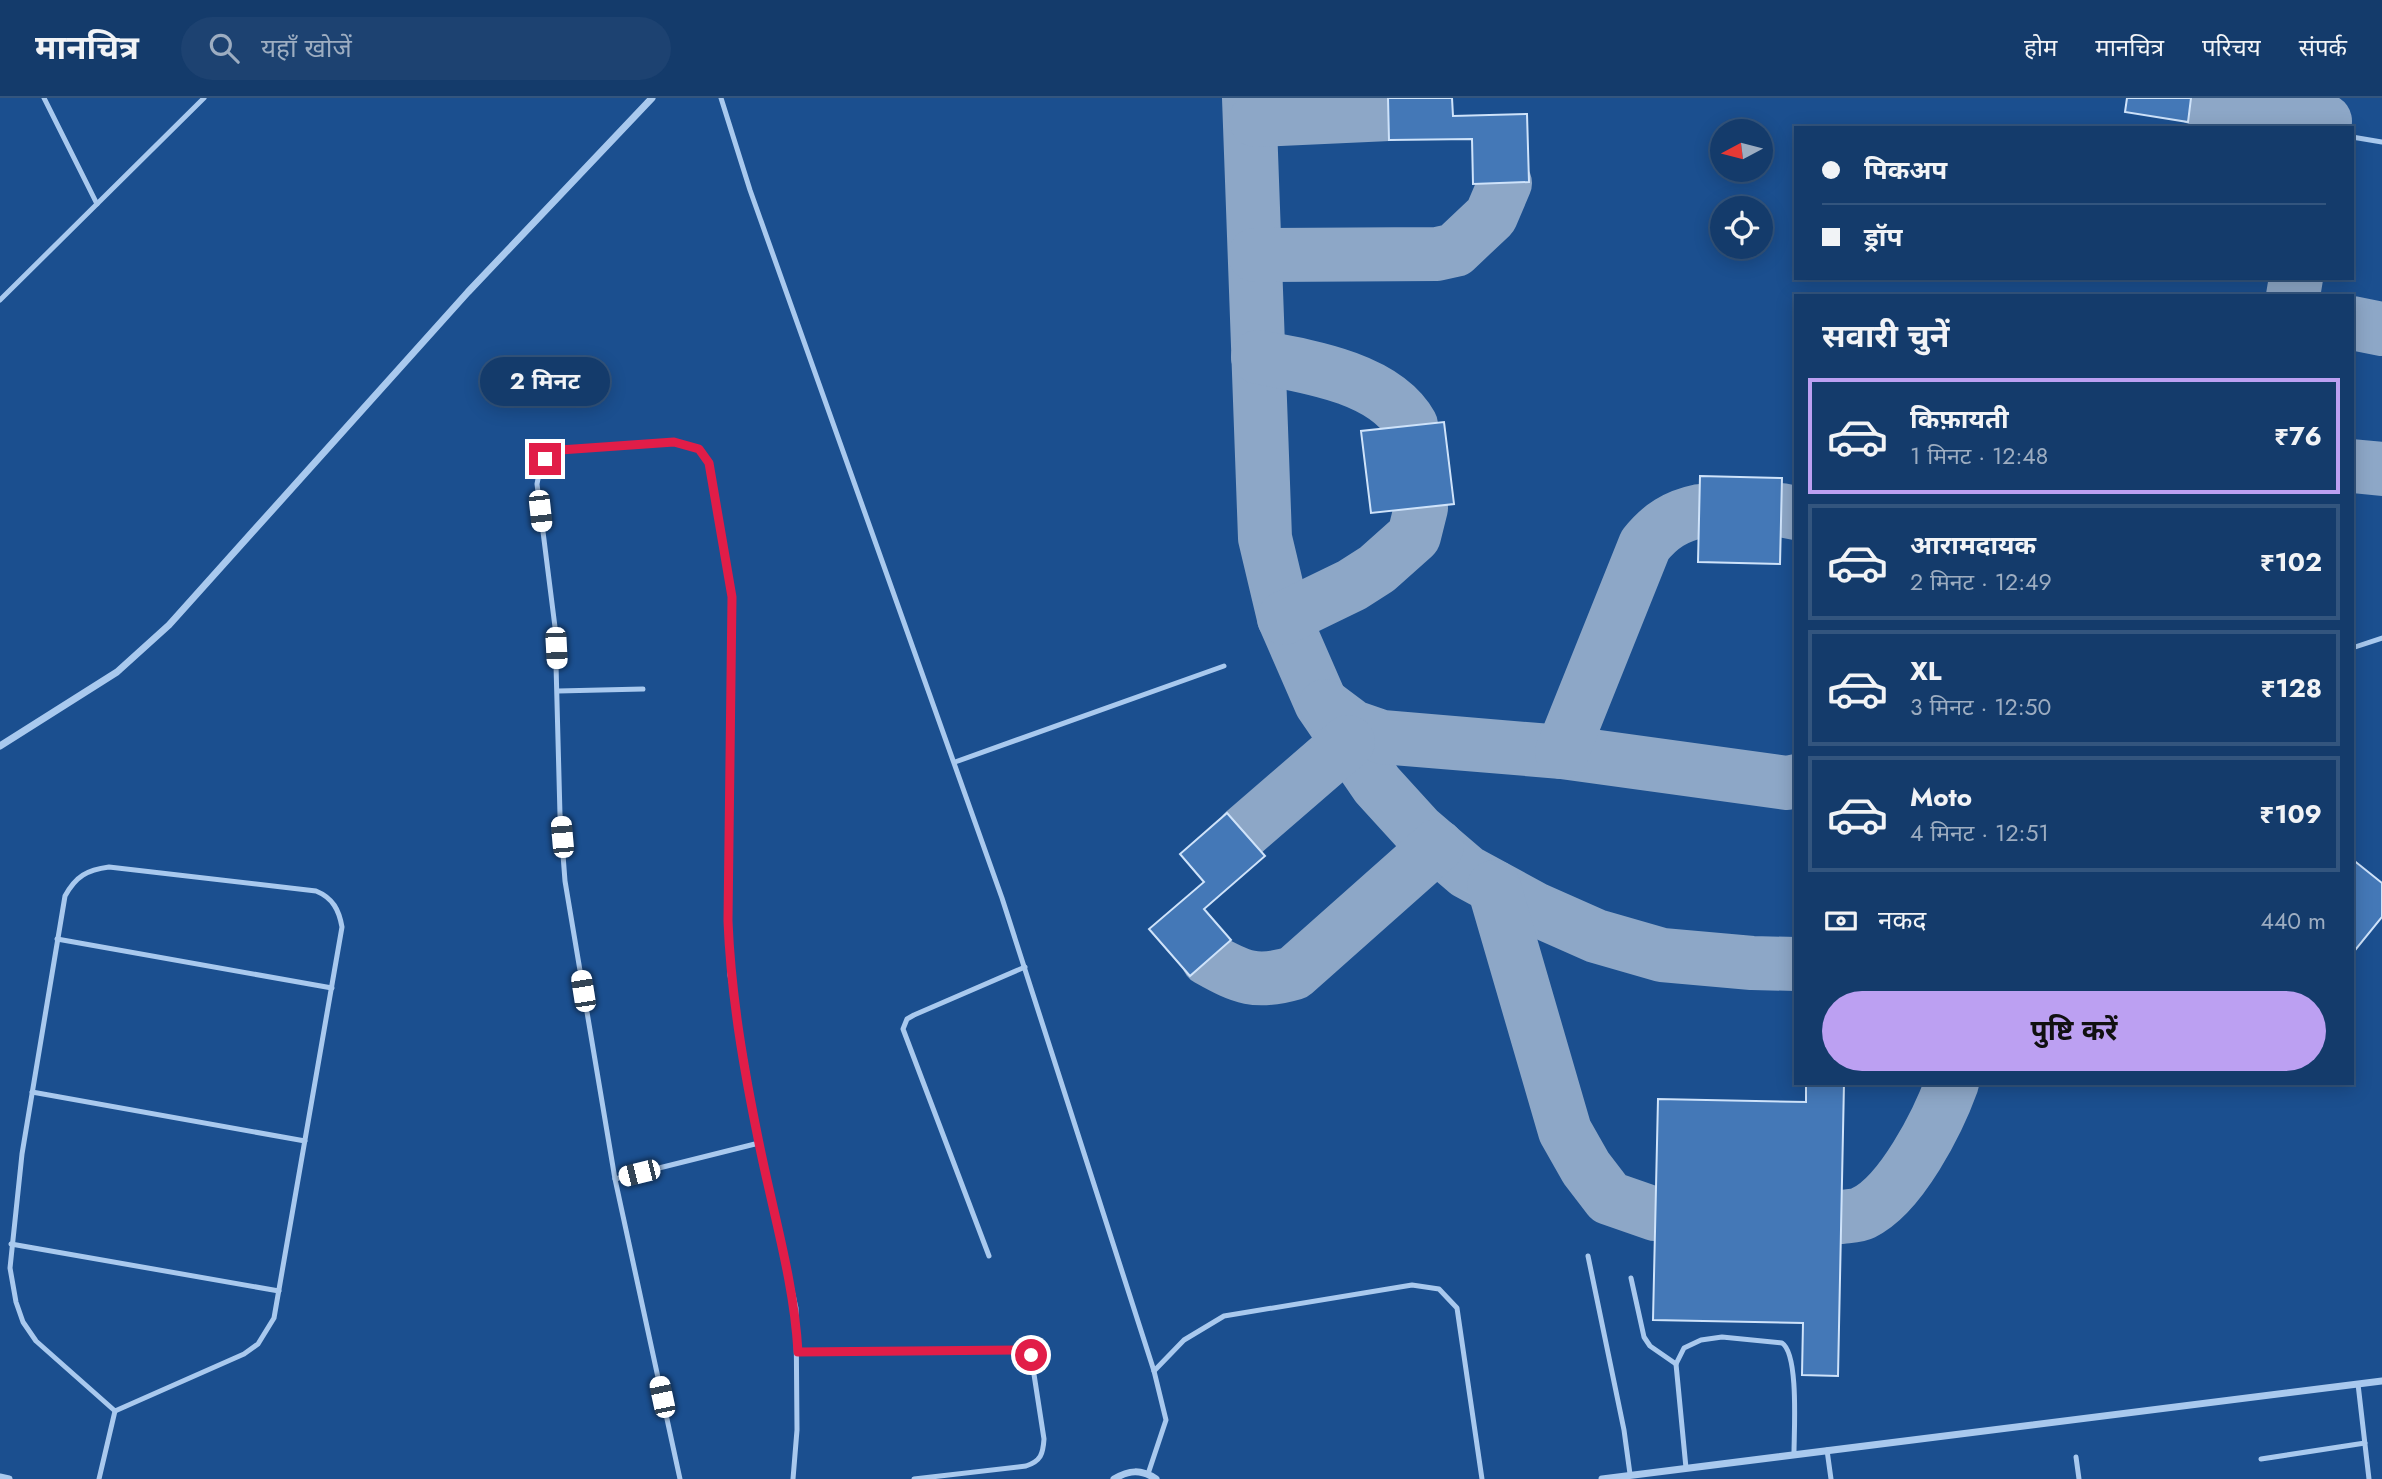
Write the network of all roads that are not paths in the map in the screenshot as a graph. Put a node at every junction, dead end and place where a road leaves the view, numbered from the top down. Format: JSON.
{"nodes":[{"id":1,"x":44,"y":98,"type":"edge"},
{"id":2,"x":204,"y":98,"type":"edge"},
{"id":3,"x":652,"y":98,"type":"edge"},
{"id":4,"x":722,"y":98,"type":"edge"},
{"id":5,"x":2354,"y":136,"type":"edge"},
{"id":6,"x":2382,"y":142,"type":"edge"},
{"id":7,"x":97,"y":204,"type":"junction"},
{"id":8,"x":0,"y":300,"type":"edge"},
{"id":9,"x":2382,"y":638,"type":"edge"},
{"id":10,"x":2354,"y":647,"type":"edge"},
{"id":11,"x":1224,"y":666,"type":"dead end"},
{"id":12,"x":643,"y":689,"type":"dead end"},
{"id":13,"x":558,"y":691,"type":"junction"},
{"id":14,"x":0,"y":746,"type":"edge"},
{"id":15,"x":955,"y":762,"type":"junction"},
{"id":16,"x":57,"y":939,"type":"junction"},
{"id":17,"x":1025,"y":967,"type":"junction"},
{"id":18,"x":332,"y":988,"type":"junction"},
{"id":19,"x":32,"y":1093,"type":"junction"},
{"id":20,"x":305,"y":1141,"type":"junction"},
{"id":21,"x":759,"y":1143,"type":"junction"},
{"id":22,"x":615,"y":1179,"type":"junction"},
{"id":23,"x":11,"y":1244,"type":"junction"},
{"id":24,"x":989,"y":1256,"type":"dead end"},
{"id":25,"x":1588,"y":1256,"type":"dead end"},
{"id":26,"x":1631,"y":1278,"type":"dead end"},
{"id":27,"x":279,"y":1291,"type":"junction"},
{"id":28,"x":798,"y":1352,"type":"junction"},
{"id":29,"x":1676,"y":1364,"type":"junction"},
{"id":30,"x":1154,"y":1371,"type":"junction"},
{"id":31,"x":2382,"y":1381,"type":"edge"},
{"id":32,"x":2358,"y":1384,"type":"junction"},
{"id":33,"x":115,"y":1411,"type":"junction"},
{"id":34,"x":2365,"y":1443,"type":"junction"},
{"id":35,"x":1827,"y":1450,"type":"junction"},
{"id":36,"x":1794,"y":1453,"type":"junction"},
{"id":37,"x":2076,"y":1457,"type":"dead end"},
{"id":38,"x":2262,"y":1459,"type":"dead end"},
{"id":39,"x":1686,"y":1468,"type":"junction"},
{"id":40,"x":1148,"y":1474,"type":"junction"},
{"id":41,"x":1630,"y":1474,"type":"junction"},
{"id":42,"x":0,"y":1477,"type":"edge"},
{"id":43,"x":9,"y":1479,"type":"edge"},
{"id":44,"x":99,"y":1479,"type":"edge"},
{"id":45,"x":680,"y":1479,"type":"edge"},
{"id":46,"x":793,"y":1479,"type":"edge"},
{"id":47,"x":914,"y":1479,"type":"edge"},
{"id":48,"x":1114,"y":1479,"type":"edge"},
{"id":49,"x":1156,"y":1479,"type":"edge"},
{"id":50,"x":1482,"y":1479,"type":"edge"},
{"id":51,"x":1602,"y":1479,"type":"edge"},
{"id":52,"x":1832,"y":1479,"type":"edge"},
{"id":53,"x":2080,"y":1479,"type":"edge"},
{"id":54,"x":2369,"y":1479,"type":"edge"}],
"edges":[{"from":1,"to":7,"type":"lane"},
{"from":2,"to":7,"type":"lane"},
{"from":3,"to":14,"type":"street"},
{"from":4,"to":15,"type":"lane"},
{"from":5,"to":6,"type":"lane"},
{"from":7,"to":8,"type":"lane"},
{"from":9,"to":10,"type":"lane"},
{"from":11,"to":15,"type":"lane"},
{"from":12,"to":13,"type":"lane"},
{"from":13,"to":21,"type":"lane"},
{"from":13,"to":22,"type":"lane"},
{"from":15,"to":17,"type":"lane"},
{"from":16,"to":18,"type":"lane"},
{"from":16,"to":18,"type":"lane"},
{"from":16,"to":19,"type":"lane"},
{"from":17,"to":24,"type":"lane"},
{"from":17,"to":30,"type":"lane"},
{"from":18,"to":20,"type":"lane"},
{"from":19,"to":20,"type":"lane"},
{"from":19,"to":23,"type":"lane"},
{"from":20,"to":27,"type":"lane"},
{"from":21,"to":22,"type":"lane"},
{"from":21,"to":28,"type":"lane"},
{"from":22,"to":45,"type":"lane"},
{"from":23,"to":27,"type":"lane"},
{"from":23,"to":33,"type":"lane"},
{"from":25,"to":41,"type":"lane"},
{"from":26,"to":29,"type":"lane"},
{"from":27,"to":33,"type":"lane"},
{"from":28,"to":46,"type":"lane"},
{"from":28,"to":47,"type":"lane"},
{"from":29,"to":36,"type":"lane"},
{"from":29,"to":39,"type":"lane"},
{"from":30,"to":40,"type":"lane"},
{"from":30,"to":50,"type":"lane"},
{"from":31,"to":32,"type":"street"},
{"from":32,"to":34,"type":"lane"},
{"from":32,"to":35,"type":"street"},
{"from":33,"to":44,"type":"lane"},
{"from":34,"to":38,"type":"lane"},
{"from":34,"to":54,"type":"lane"},
{"from":35,"to":36,"type":"street"},
{"from":35,"to":52,"type":"lane"},
{"from":36,"to":39,"type":"street"},
{"from":37,"to":53,"type":"lane"},
{"from":39,"to":41,"type":"street"},
{"from":40,"to":48,"type":"street"},
{"from":40,"to":49,"type":"street"},
{"from":41,"to":51,"type":"street"},
{"from":42,"to":43,"type":"street"}]}
